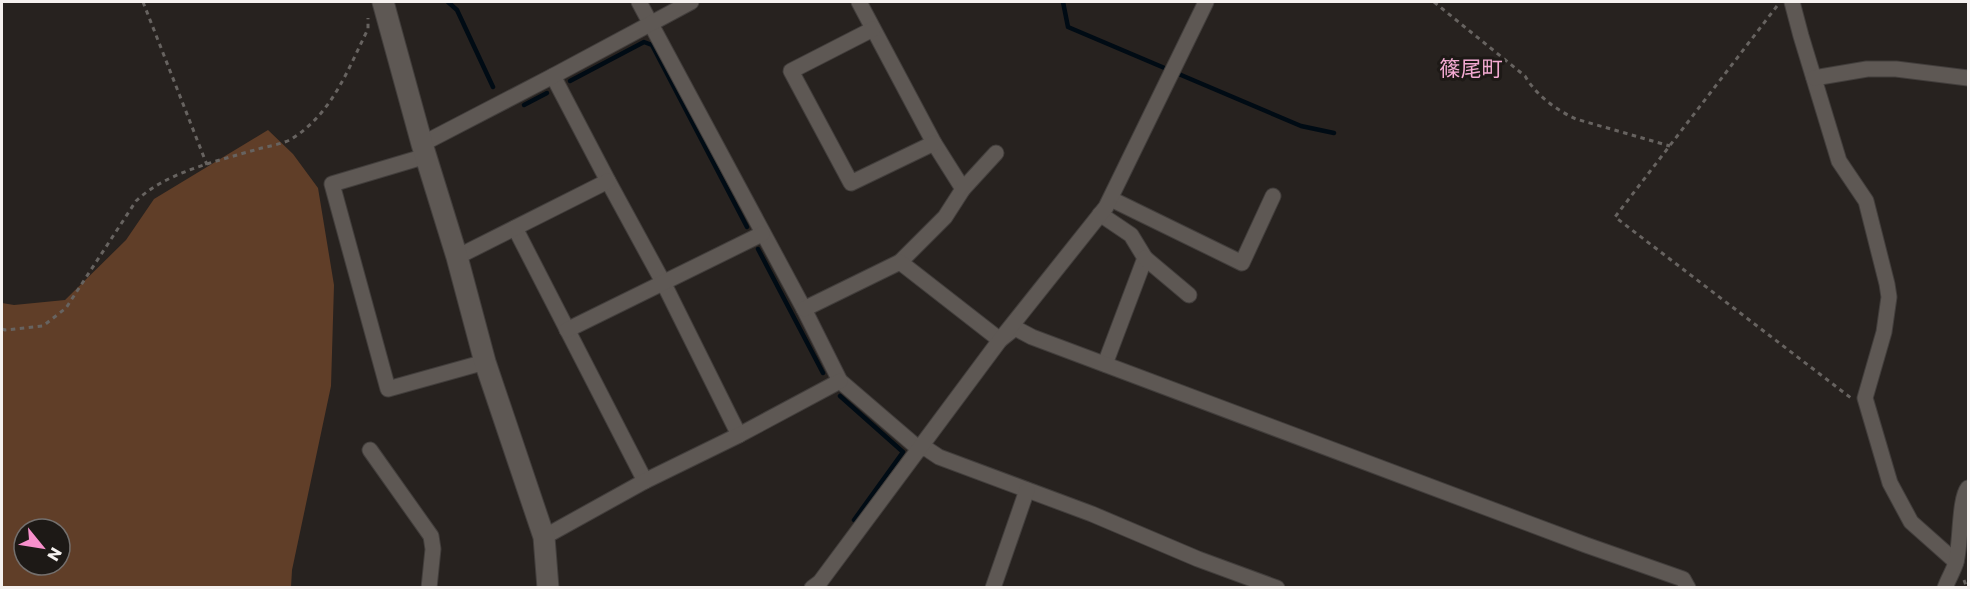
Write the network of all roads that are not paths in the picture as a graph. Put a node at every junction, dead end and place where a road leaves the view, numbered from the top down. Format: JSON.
{"nodes":[{"id":1,"x":639,"y":2,"type":"edge"},
{"id":2,"x":691,"y":2,"type":"edge"},
{"id":3,"x":859,"y":2,"type":"edge"},
{"id":4,"x":1206,"y":2,"type":"edge"},
{"id":5,"x":1792,"y":2,"type":"edge"},
{"id":6,"x":375,"y":6,"type":"edge"},
{"id":7,"x":651,"y":22,"type":"junction"},
{"id":8,"x":873,"y":29,"type":"junction"},
{"id":9,"x":553,"y":76,"type":"junction"},
{"id":10,"x":1814,"y":78,"type":"junction"},
{"id":11,"x":1968,"y":78,"type":"edge"},
{"id":12,"x":934,"y":143,"type":"junction"},
{"id":13,"x":424,"y":150,"type":"junction"},
{"id":14,"x":996,"y":153,"type":"dead end"},
{"id":15,"x":608,"y":182,"type":"junction"},
{"id":16,"x":963,"y":189,"type":"junction"},
{"id":17,"x":1273,"y":196,"type":"dead end"},
{"id":18,"x":1111,"y":199,"type":"junction"},
{"id":19,"x":1100,"y":214,"type":"junction"},
{"id":20,"x":515,"y":228,"type":"junction"},
{"id":21,"x":762,"y":234,"type":"junction"},
{"id":22,"x":457,"y":256,"type":"junction"},
{"id":23,"x":1145,"y":258,"type":"junction"},
{"id":24,"x":900,"y":262,"type":"junction"},
{"id":25,"x":663,"y":282,"type":"junction"},
{"id":26,"x":1189,"y":295,"type":"dead end"},
{"id":27,"x":804,"y":309,"type":"junction"},
{"id":28,"x":567,"y":330,"type":"junction"},
{"id":29,"x":1000,"y":340,"type":"junction"},
{"id":30,"x":485,"y":362,"type":"junction"},
{"id":31,"x":1105,"y":364,"type":"junction"},
{"id":32,"x":840,"y":381,"type":"junction"},
{"id":33,"x":739,"y":435,"type":"junction"},
{"id":34,"x":918,"y":448,"type":"junction"},
{"id":35,"x":370,"y":450,"type":"dead end"},
{"id":36,"x":645,"y":481,"type":"junction"},
{"id":37,"x":1968,"y":488,"type":"edge"},
{"id":38,"x":1027,"y":490,"type":"junction"},
{"id":39,"x":544,"y":537,"type":"junction"},
{"id":40,"x":1956,"y":562,"type":"junction"},
{"id":41,"x":429,"y":588,"type":"edge"},
{"id":42,"x":548,"y":588,"type":"edge"},
{"id":43,"x":812,"y":588,"type":"edge"},
{"id":44,"x":993,"y":588,"type":"edge"},
{"id":45,"x":1277,"y":588,"type":"edge"},
{"id":46,"x":1688,"y":588,"type":"edge"},
{"id":47,"x":1945,"y":588,"type":"edge"}],
"edges":[{"from":1,"to":7,"type":"street"},
{"from":2,"to":7,"type":"street"},
{"from":3,"to":8,"type":"street"},
{"from":4,"to":18,"type":"street"},
{"from":5,"to":10,"type":"street"},
{"from":6,"to":13,"type":"street"},
{"from":7,"to":9,"type":"street"},
{"from":7,"to":21,"type":"street"},
{"from":8,"to":12,"type":"street"},
{"from":8,"to":12,"type":"street"},
{"from":9,"to":13,"type":"street"},
{"from":9,"to":15,"type":"street"},
{"from":10,"to":11,"type":"street"},
{"from":10,"to":40,"type":"street"},
{"from":12,"to":16,"type":"street"},
{"from":13,"to":22,"type":"street"},
{"from":13,"to":30,"type":"street"},
{"from":14,"to":16,"type":"street"},
{"from":15,"to":20,"type":"street"},
{"from":15,"to":25,"type":"street"},
{"from":16,"to":24,"type":"street"},
{"from":17,"to":18,"type":"street"},
{"from":18,"to":19,"type":"street"},
{"from":19,"to":23,"type":"street"},
{"from":19,"to":29,"type":"street"},
{"from":20,"to":22,"type":"street"},
{"from":20,"to":28,"type":"street"},
{"from":21,"to":25,"type":"street"},
{"from":21,"to":27,"type":"street"},
{"from":22,"to":30,"type":"street"},
{"from":23,"to":26,"type":"street"},
{"from":23,"to":31,"type":"street"},
{"from":24,"to":27,"type":"street"},
{"from":24,"to":29,"type":"street"},
{"from":25,"to":28,"type":"street"},
{"from":25,"to":33,"type":"street"},
{"from":27,"to":32,"type":"street"},
{"from":28,"to":36,"type":"street"},
{"from":29,"to":31,"type":"street"},
{"from":29,"to":34,"type":"street"},
{"from":30,"to":39,"type":"street"},
{"from":31,"to":46,"type":"street"},
{"from":32,"to":33,"type":"street"},
{"from":32,"to":34,"type":"street"},
{"from":33,"to":36,"type":"street"},
{"from":34,"to":38,"type":"street"},
{"from":34,"to":43,"type":"street"},
{"from":35,"to":41,"type":"street"},
{"from":36,"to":39,"type":"street"},
{"from":37,"to":40,"type":"street"},
{"from":38,"to":44,"type":"street"},
{"from":38,"to":45,"type":"street"},
{"from":39,"to":42,"type":"street"},
{"from":40,"to":47,"type":"street"}]}
